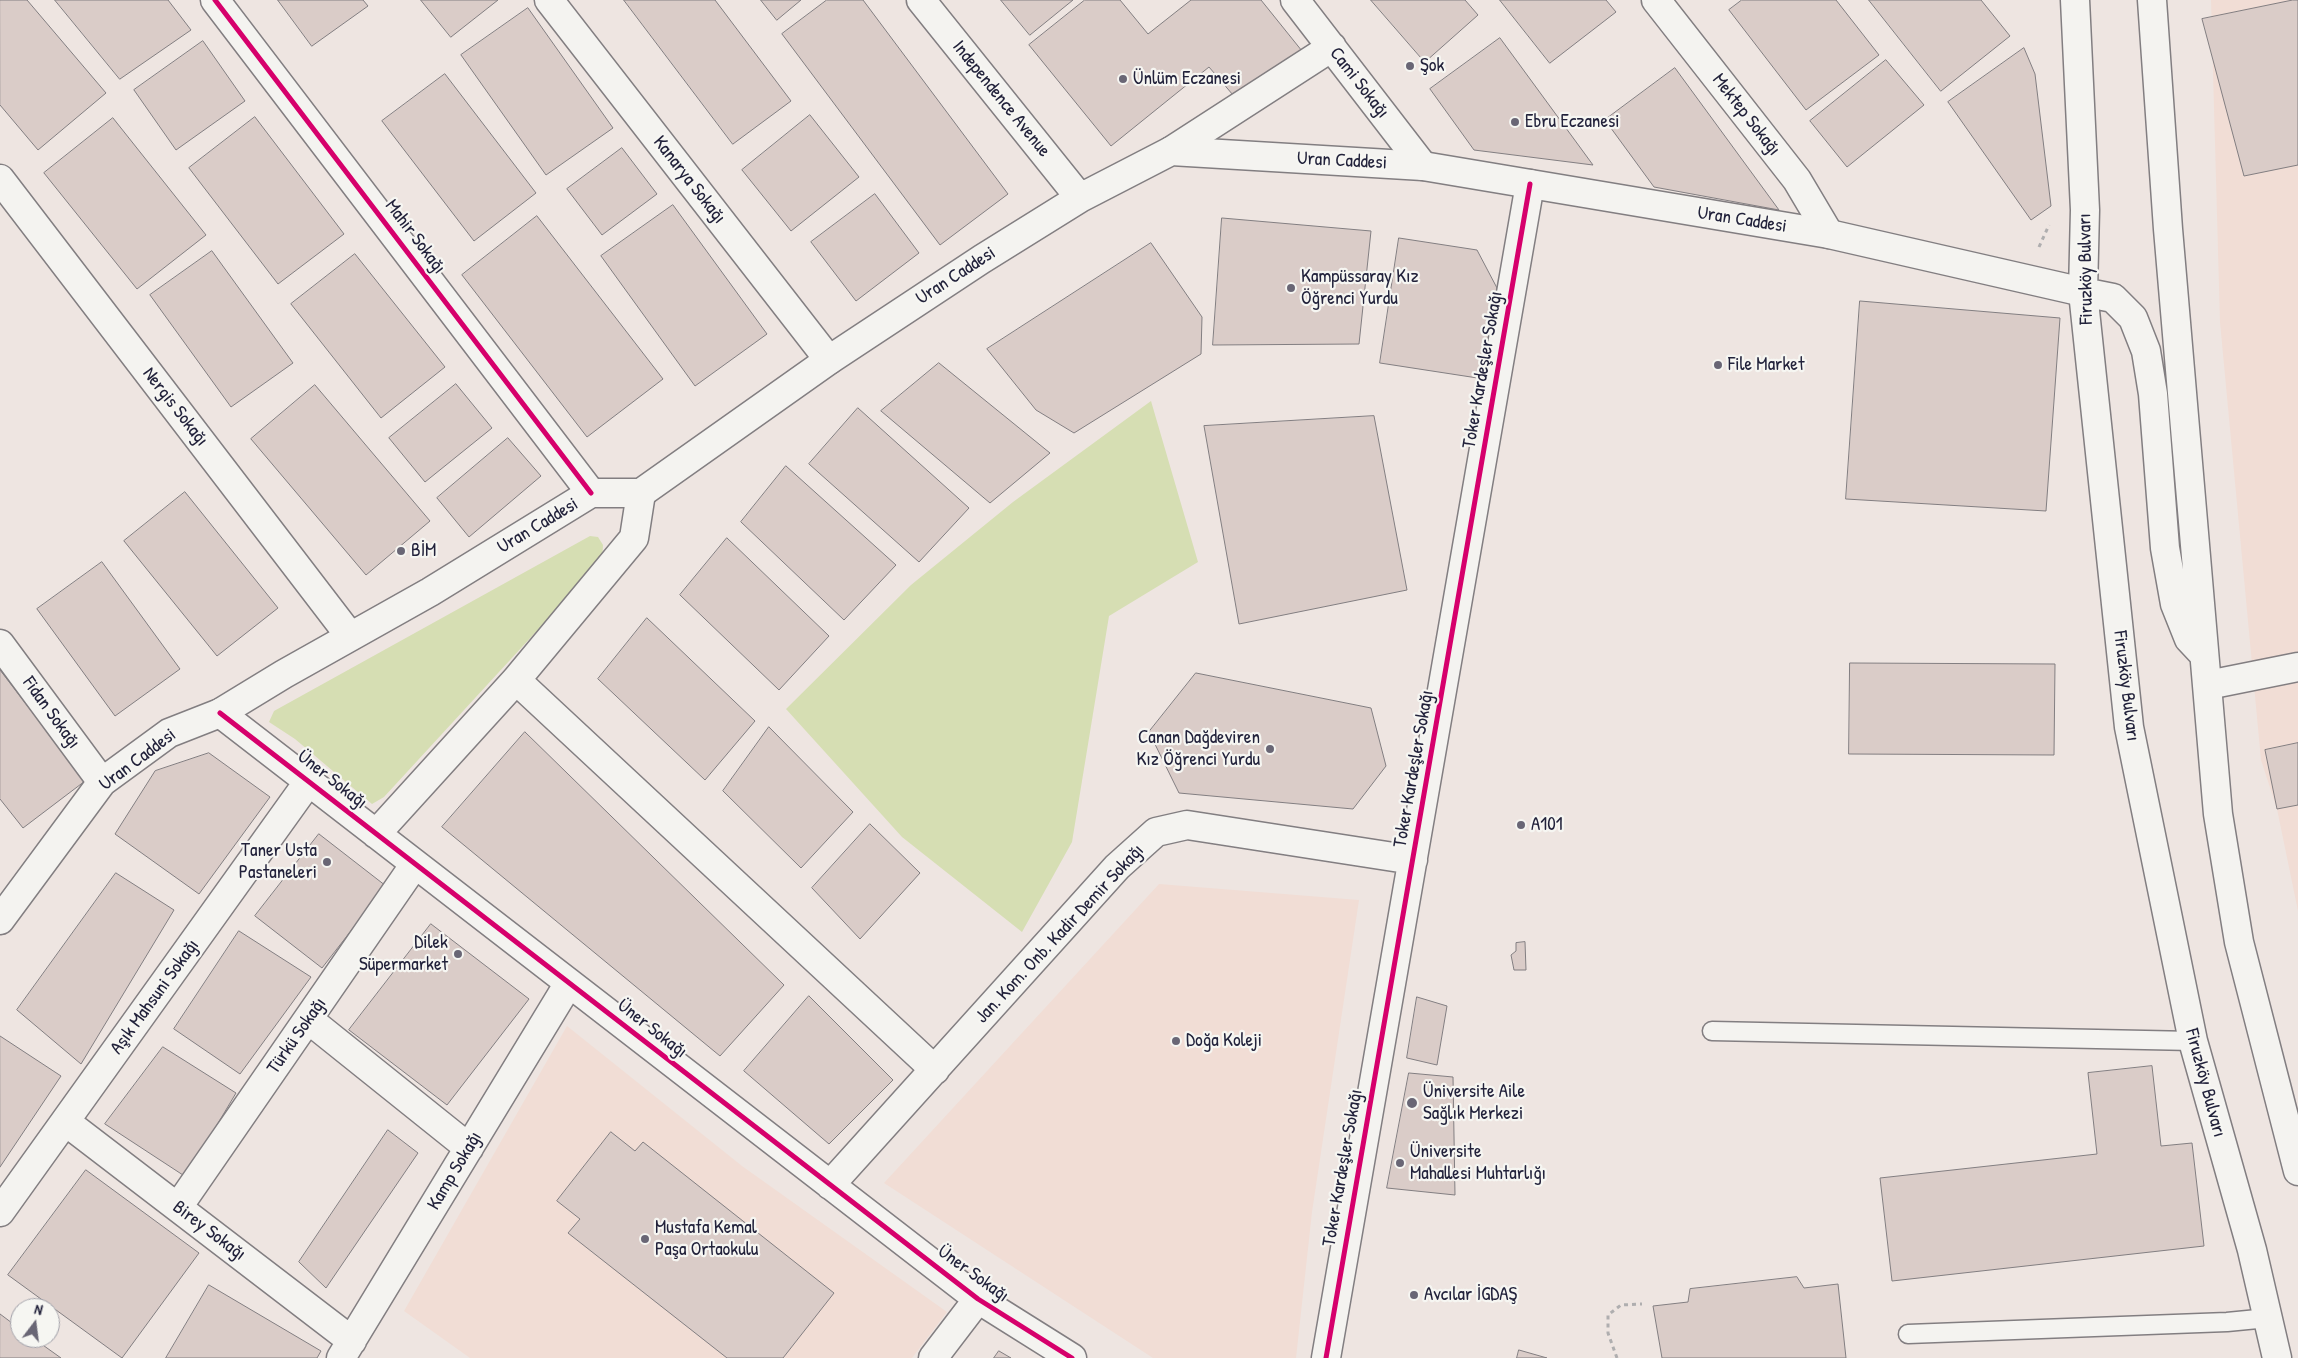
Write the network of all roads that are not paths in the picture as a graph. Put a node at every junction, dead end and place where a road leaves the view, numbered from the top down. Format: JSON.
{"nodes":[{"id":1,"x":215,"y":0,"type":"edge"},
{"id":2,"x":549,"y":0,"type":"edge"},
{"id":3,"x":921,"y":0,"type":"edge"},
{"id":4,"x":1296,"y":0,"type":"edge"},
{"id":5,"x":1656,"y":0,"type":"edge"},
{"id":6,"x":2074,"y":0,"type":"edge"},
{"id":7,"x":2152,"y":0,"type":"edge"},
{"id":8,"x":1332,"y":47,"type":"junction"},
{"id":9,"x":1171,"y":151,"type":"junction"},
{"id":10,"x":1423,"y":166,"type":"junction"},
{"id":11,"x":0,"y":179,"type":"edge"},
{"id":12,"x":1530,"y":184,"type":"junction"},
{"id":13,"x":1080,"y":198,"type":"junction"},
{"id":14,"x":1829,"y":234,"type":"junction"},
{"id":15,"x":2083,"y":292,"type":"junction"},
{"id":16,"x":829,"y":360,"type":"junction"},
{"id":17,"x":591,"y":493,"type":"junction"},
{"id":18,"x":640,"y":493,"type":"junction"},
{"id":19,"x":350,"y":636,"type":"junction"},
{"id":20,"x":0,"y":644,"type":"edge"},
{"id":21,"x":2205,"y":656,"type":"junction"},
{"id":22,"x":2298,"y":667,"type":"edge"},
{"id":23,"x":516,"y":680,"type":"junction"},
{"id":24,"x":2208,"y":685,"type":"junction"},
{"id":25,"x":220,"y":713,"type":"junction"},
{"id":26,"x":102,"y":782,"type":"junction"},
{"id":27,"x":309,"y":782,"type":"junction"},
{"id":28,"x":376,"y":834,"type":"junction"},
{"id":29,"x":1413,"y":860,"type":"junction"},
{"id":30,"x":415,"y":864,"type":"junction"},
{"id":31,"x":0,"y":920,"type":"edge"},
{"id":32,"x":569,"y":984,"type":"junction"},
{"id":33,"x":308,"y":1019,"type":"junction"},
{"id":34,"x":1712,"y":1031,"type":"dead end"},
{"id":35,"x":2193,"y":1041,"type":"junction"},
{"id":36,"x":935,"y":1070,"type":"junction"},
{"id":37,"x":66,"y":1122,"type":"junction"},
{"id":38,"x":469,"y":1148,"type":"junction"},
{"id":39,"x":2298,"y":1171,"type":"edge"},
{"id":40,"x":830,"y":1185,"type":"junction"},
{"id":41,"x":178,"y":1207,"type":"junction"},
{"id":42,"x":0,"y":1212,"type":"edge"},
{"id":43,"x":978,"y":1300,"type":"junction"},
{"id":44,"x":2268,"y":1318,"type":"junction"},
{"id":45,"x":1908,"y":1334,"type":"dead end"},
{"id":46,"x":346,"y":1349,"type":"edge"},
{"id":47,"x":933,"y":1358,"type":"edge"},
{"id":48,"x":1072,"y":1358,"type":"edge"},
{"id":49,"x":1326,"y":1358,"type":"edge"},
{"id":50,"x":2277,"y":1358,"type":"edge"}],
"edges":[{"from":1,"to":17,"type":"street","name":"Mahir Sokağı"},
{"from":2,"to":16,"type":"street","name":"Kanarya Sokağı"},
{"from":3,"to":13,"type":"street","name":"Independence Avenue"},
{"from":4,"to":8,"type":"street","name":"Cami Sokağı"},
{"from":5,"to":14,"type":"street","name":"Mektep Sokağı"},
{"from":6,"to":15,"type":"street","name":"Firuzköy Bulvarı"},
{"from":7,"to":21,"type":"street"},
{"from":8,"to":9,"type":"street"},
{"from":8,"to":10,"type":"street","name":"Cami Sokağı"},
{"from":9,"to":10,"type":"street","name":"Uran Caddesi"},
{"from":9,"to":13,"type":"street","name":"Uran Caddesi"},
{"from":10,"to":12,"type":"street","name":"Uran Caddesi"},
{"from":11,"to":19,"type":"street","name":"Nergis Sokağı"},
{"from":12,"to":14,"type":"street","name":"Uran Caddesi"},
{"from":12,"to":29,"type":"street","name":"Toker Kardeşler Sokağı"},
{"from":13,"to":16,"type":"street","name":"Uran Caddesi"},
{"from":14,"to":15,"type":"street","name":"Uran Caddesi"},
{"from":15,"to":21,"type":"street","name":"Uran Caddesi"},
{"from":15,"to":35,"type":"street","name":"Firuzköy Bulvarı"},
{"from":16,"to":18,"type":"street","name":"Uran Caddesi"},
{"from":17,"to":18,"type":"street","name":"Uran Caddesi"},
{"from":17,"to":19,"type":"street","name":"Uran Caddesi"},
{"from":18,"to":23,"type":"street"},
{"from":19,"to":25,"type":"street","name":"Uran Caddesi"},
{"from":20,"to":26,"type":"street","name":"Fidan Sokağı"},
{"from":21,"to":24,"type":"street"},
{"from":22,"to":24,"type":"street"},
{"from":23,"to":28,"type":"street"},
{"from":23,"to":36,"type":"street"},
{"from":24,"to":39,"type":"street"},
{"from":25,"to":26,"type":"street","name":"Uran Caddesi"},
{"from":25,"to":27,"type":"street","name":"Üner Sokağı"},
{"from":26,"to":31,"type":"street","name":"Uran Caddesi"},
{"from":27,"to":28,"type":"street","name":"Üner Sokağı"},
{"from":27,"to":37,"type":"street","name":"Aşık Mahsuni Sokağı"},
{"from":28,"to":30,"type":"street","name":"Üner Sokağı"},
{"from":29,"to":36,"type":"street","name":"Jan. Kom. Onb. Kadir Demir Sokağı"},
{"from":29,"to":49,"type":"street","name":"Toker Kardeşler Sokağı"},
{"from":30,"to":32,"type":"street","name":"Üner Sokağı"},
{"from":30,"to":33,"type":"street","name":"Türkü Sokağı"},
{"from":32,"to":38,"type":"street","name":"Kamp Sokağı"},
{"from":32,"to":40,"type":"street","name":"Üner Sokağı"},
{"from":33,"to":38,"type":"street"},
{"from":33,"to":41,"type":"street","name":"Türkü Sokağı"},
{"from":34,"to":35,"type":"lane"},
{"from":35,"to":44,"type":"street","name":"Firuzköy Bulvarı"},
{"from":36,"to":40,"type":"street","name":"Jan. Kom. Onb. Kadir Demir Sokağı"},
{"from":37,"to":41,"type":"street","name":"Birey Sokağı"},
{"from":37,"to":42,"type":"street","name":"Aşık Mahsuni Sokağı"},
{"from":38,"to":46,"type":"street","name":"Kamp Sokağı"},
{"from":40,"to":43,"type":"street","name":"Üner Sokağı"},
{"from":41,"to":46,"type":"street","name":"Birey Sokağı"},
{"from":43,"to":47,"type":"street"},
{"from":43,"to":48,"type":"street","name":"Üner Sokağı"},
{"from":44,"to":45,"type":"lane"},
{"from":44,"to":50,"type":"street","name":"Firuzköy Bulvarı"}]}
